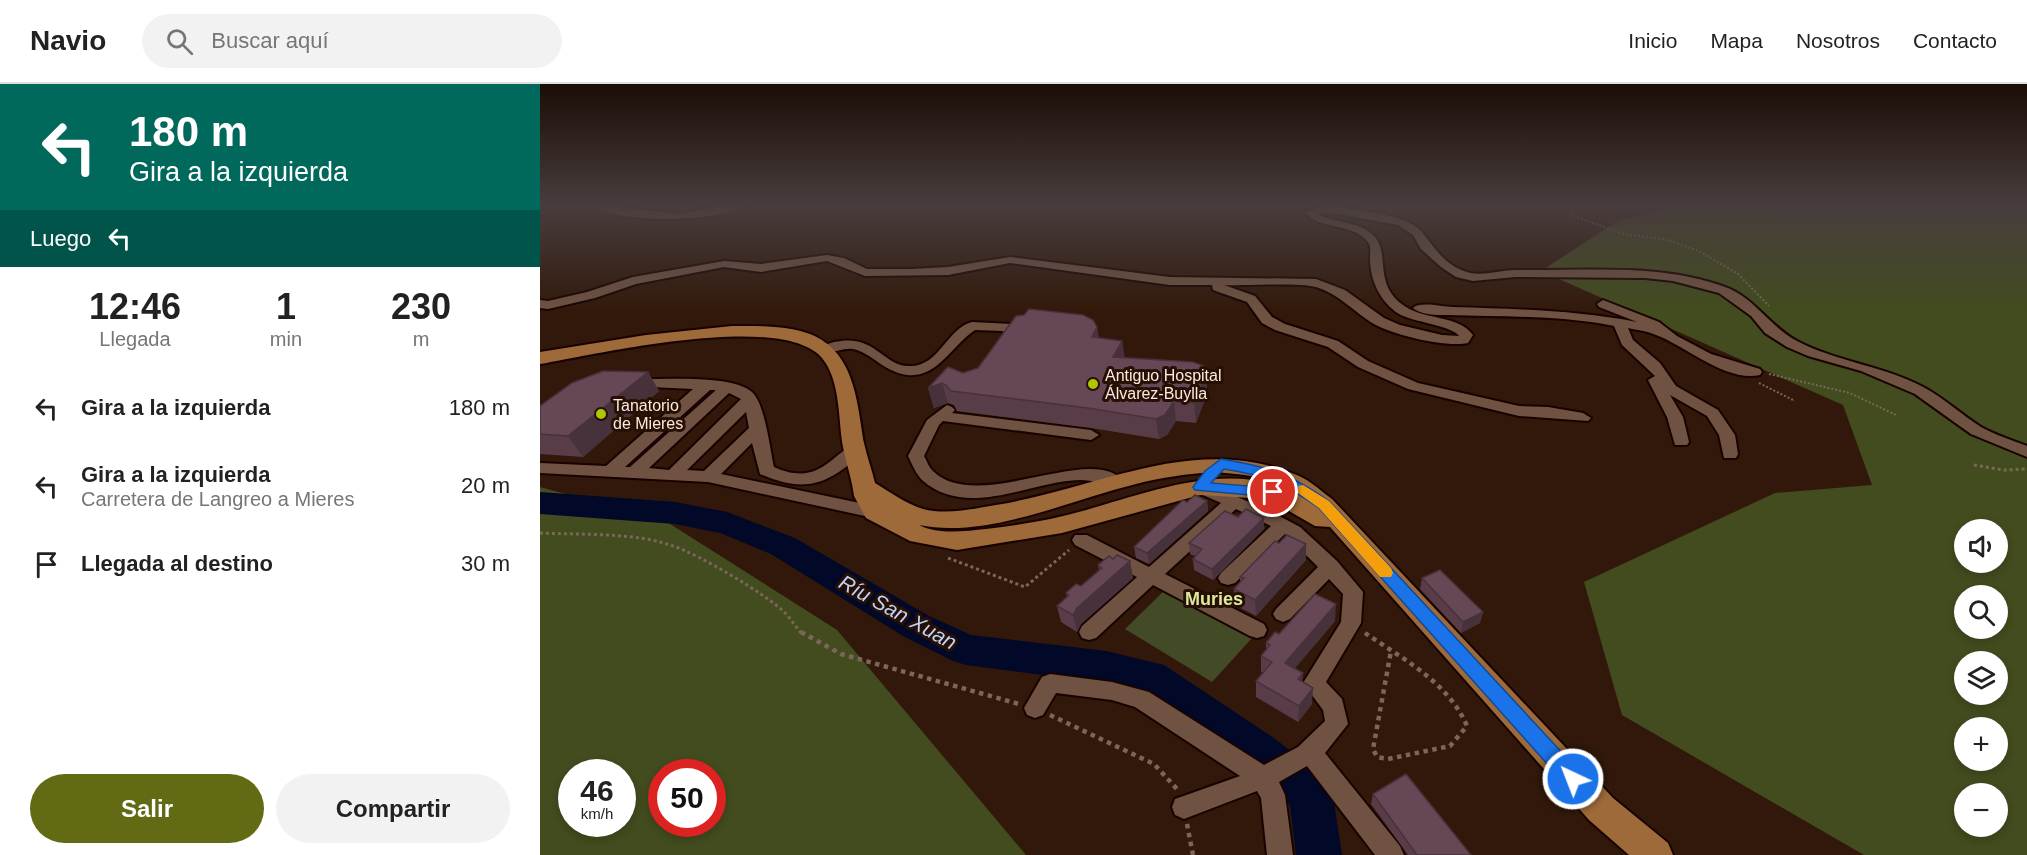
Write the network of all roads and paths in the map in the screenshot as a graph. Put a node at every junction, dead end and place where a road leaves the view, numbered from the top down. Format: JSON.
{"nodes":[{"id":1,"x":1374,"y":241,"type":"edge"},
{"id":2,"x":1422,"y":241,"type":"edge"},
{"id":3,"x":1672,"y":241,"type":"edge"},
{"id":4,"x":1202,"y":282,"type":"junction"},
{"id":5,"x":1395,"y":303,"type":"junction"},
{"id":6,"x":540,"y":304,"type":"edge"},
{"id":7,"x":1603,"y":304,"type":"dead end"},
{"id":8,"x":1756,"y":313,"type":"junction"},
{"id":9,"x":1619,"y":323,"type":"junction"},
{"id":10,"x":1661,"y":332,"type":"junction"},
{"id":11,"x":824,"y":349,"type":"junction"},
{"id":12,"x":1643,"y":355,"type":"junction"},
{"id":13,"x":540,"y":358,"type":"edge"},
{"id":14,"x":992,"y":359,"type":"edge"},
{"id":15,"x":1731,"y":368,"type":"junction"},
{"id":16,"x":1755,"y":372,"type":"joint"},
{"id":17,"x":614,"y":384,"type":"edge"},
{"id":18,"x":707,"y":385,"type":"junction"},
{"id":19,"x":728,"y":387,"type":"junction"},
{"id":20,"x":749,"y":400,"type":"junction"},
{"id":21,"x":1795,"y":401,"type":"dead end"},
{"id":22,"x":1898,"y":416,"type":"dead end"},
{"id":23,"x":1583,"y":418,"type":"dead end"},
{"id":24,"x":757,"y":429,"type":"junction"},
{"id":25,"x":1091,"y":435,"type":"dead end"},
{"id":26,"x":1681,"y":442,"type":"dead end"},
{"id":27,"x":855,"y":450,"type":"junction"},
{"id":28,"x":2027,"y":452,"type":"edge"},
{"id":29,"x":1730,"y":454,"type":"dead end"},
{"id":30,"x":764,"y":460,"type":"junction"},
{"id":31,"x":1221,"y":464,"type":"junction"},
{"id":32,"x":1974,"y":465,"type":"dead end"},
{"id":33,"x":540,"y":468,"type":"edge"},
{"id":34,"x":2027,"y":469,"type":"edge"},
{"id":35,"x":612,"y":471,"type":"junction"},
{"id":36,"x":635,"y":472,"type":"junction"},
{"id":37,"x":1153,"y":472,"type":"junction"},
{"id":38,"x":673,"y":475,"type":"junction"},
{"id":39,"x":708,"y":477,"type":"junction"},
{"id":40,"x":740,"y":483,"type":"junction"},
{"id":41,"x":1116,"y":483,"type":"junction"},
{"id":42,"x":865,"y":487,"type":"junction"},
{"id":43,"x":1200,"y":487,"type":"junction"},
{"id":44,"x":1232,"y":502,"type":"junction"},
{"id":45,"x":874,"y":512,"type":"junction"},
{"id":46,"x":1283,"y":525,"type":"junction"},
{"id":47,"x":1082,"y":530,"type":"junction"},
{"id":48,"x":540,"y":533,"type":"edge"},
{"id":49,"x":1351,"y":536,"type":"junction"},
{"id":50,"x":1330,"y":566,"type":"junction"},
{"id":51,"x":1153,"y":574,"type":"junction"},
{"id":52,"x":1228,"y":578,"type":"dead end"},
{"id":53,"x":1283,"y":614,"type":"dead end"},
{"id":54,"x":1351,"y":624,"type":"junction"},
{"id":55,"x":1257,"y":630,"type":"dead end"},
{"id":56,"x":1089,"y":632,"type":"dead end"},
{"id":57,"x":1391,"y":651,"type":"junction"},
{"id":58,"x":1035,"y":708,"type":"junction"},
{"id":59,"x":1303,"y":755,"type":"junction"},
{"id":60,"x":1269,"y":775,"type":"junction"},
{"id":61,"x":1184,"y":807,"type":"junction"},
{"id":62,"x":1194,"y":855,"type":"edge"},
{"id":63,"x":1280,"y":855,"type":"edge"},
{"id":64,"x":1391,"y":855,"type":"edge"},
{"id":65,"x":1656,"y":855,"type":"edge"}],
"edges":[{"from":1,"to":5,"type":"street"},
{"from":2,"to":8,"type":"street"},
{"from":3,"to":8,"type":"path"},
{"from":4,"to":5,"type":"street"},
{"from":4,"to":6,"type":"street"},
{"from":4,"to":23,"type":"street"},
{"from":5,"to":9,"type":"street"},
{"from":7,"to":10,"type":"street"},
{"from":8,"to":28,"type":"street"},
{"from":9,"to":10,"type":"street"},
{"from":9,"to":12,"type":"street"},
{"from":10,"to":15,"type":"street"},
{"from":11,"to":13,"type":"main road"},
{"from":11,"to":14,"type":"street"},
{"from":11,"to":27,"type":"main road"},
{"from":12,"to":26,"type":"street"},
{"from":12,"to":29,"type":"street"},
{"from":15,"to":16,"type":"street"},
{"from":15,"to":21,"type":"path"},
{"from":16,"to":22,"type":"path"},
{"from":17,"to":18,"type":"street"},
{"from":18,"to":19,"type":"street"},
{"from":18,"to":35,"type":"street"},
{"from":19,"to":20,"type":"street"},
{"from":19,"to":36,"type":"street"},
{"from":20,"to":24,"type":"street"},
{"from":20,"to":38,"type":"street"},
{"from":24,"to":30,"type":"street"},
{"from":24,"to":39,"type":"street"},
{"from":25,"to":41,"type":"street"},
{"from":27,"to":30,"type":"street"},
{"from":27,"to":42,"type":"main road"},
{"from":30,"to":40,"type":"street"},
{"from":31,"to":37,"type":"main road"},
{"from":31,"to":43,"type":"main road"},
{"from":31,"to":49,"type":"main road"},
{"from":32,"to":34,"type":"path"},
{"from":33,"to":35,"type":"street"},
{"from":35,"to":36,"type":"street"},
{"from":36,"to":38,"type":"street"},
{"from":37,"to":41,"type":"main road"},
{"from":37,"to":43,"type":"main road"},
{"from":38,"to":39,"type":"street"},
{"from":39,"to":40,"type":"street"},
{"from":40,"to":45,"type":"street"},
{"from":41,"to":42,"type":"main road"},
{"from":41,"to":47,"type":"main road"},
{"from":42,"to":45,"type":"main road"},
{"from":43,"to":44,"type":"street"},
{"from":43,"to":47,"type":"main road"},
{"from":43,"to":49,"type":"main road"},
{"from":44,"to":46,"type":"street"},
{"from":44,"to":51,"type":"street"},
{"from":45,"to":47,"type":"main road"},
{"from":46,"to":50,"type":"street"},
{"from":46,"to":52,"type":"street"},
{"from":47,"to":51,"type":"street"},
{"from":48,"to":58,"type":"path"},
{"from":49,"to":65,"type":"main road"},
{"from":50,"to":53,"type":"street"},
{"from":50,"to":54,"type":"street"},
{"from":51,"to":55,"type":"street"},
{"from":51,"to":56,"type":"street"},
{"from":54,"to":57,"type":"path"},
{"from":54,"to":59,"type":"street"},
{"from":57,"to":57,"type":"path"},
{"from":58,"to":60,"type":"street"},
{"from":58,"to":61,"type":"path"},
{"from":59,"to":60,"type":"street"},
{"from":59,"to":64,"type":"street"},
{"from":60,"to":61,"type":"street"},
{"from":60,"to":63,"type":"street"},
{"from":61,"to":62,"type":"path"}]}
